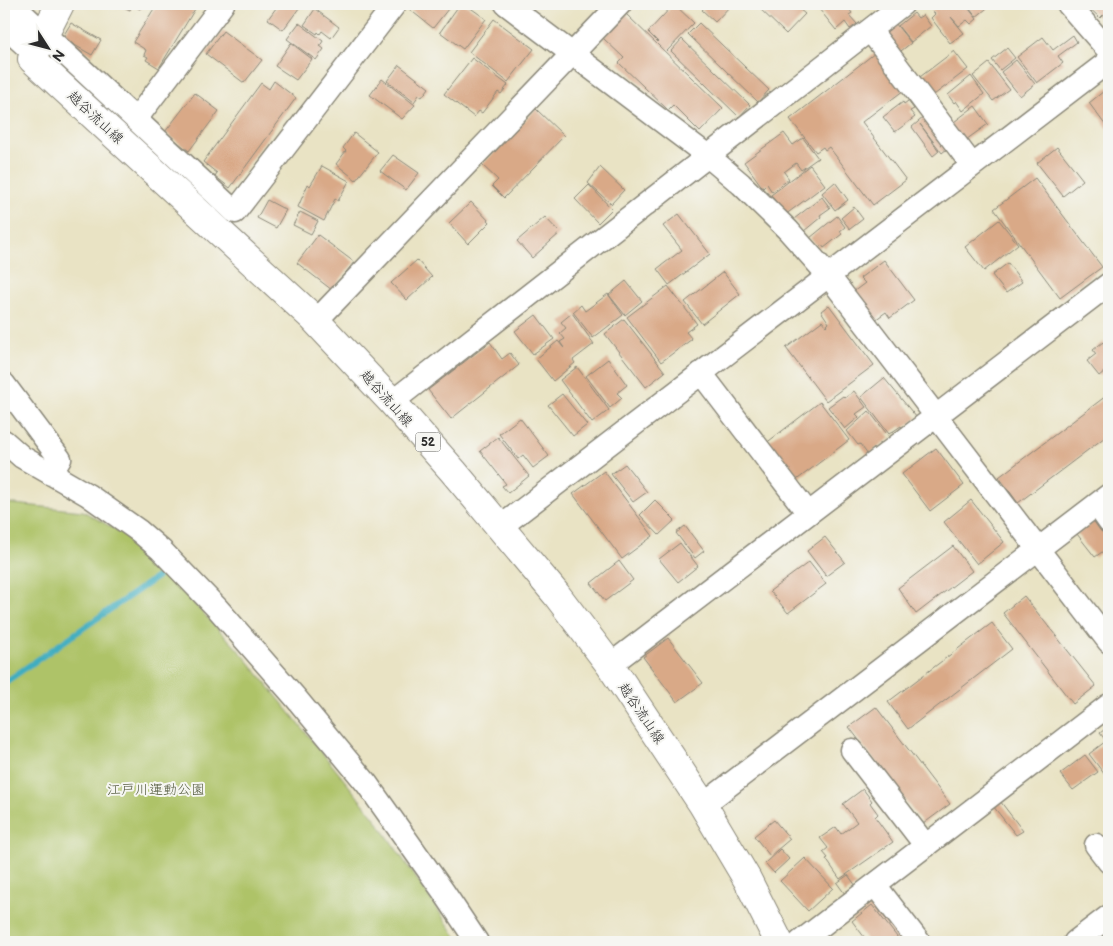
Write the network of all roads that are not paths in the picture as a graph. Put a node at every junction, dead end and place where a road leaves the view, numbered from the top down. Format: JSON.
{"nodes":[{"id":1,"x":12,"y":4,"type":"edge"},
{"id":2,"x":60,"y":4,"type":"edge"},
{"id":3,"x":223,"y":4,"type":"edge"},
{"id":4,"x":395,"y":4,"type":"edge"},
{"id":5,"x":506,"y":4,"type":"edge"},
{"id":6,"x":620,"y":4,"type":"edge"},
{"id":7,"x":903,"y":4,"type":"edge"},
{"id":8,"x":1068,"y":4,"type":"edge"},
{"id":9,"x":4,"y":26,"type":"edge"},
{"id":10,"x":870,"y":30,"type":"junction"},
{"id":11,"x":4,"y":43,"type":"edge"},
{"id":12,"x":37,"y":49,"type":"junction"},
{"id":13,"x":1109,"y":51,"type":"edge"},
{"id":14,"x":572,"y":54,"type":"junction"},
{"id":15,"x":1109,"y":61,"type":"edge"},
{"id":16,"x":136,"y":119,"type":"junction"},
{"id":17,"x":708,"y":156,"type":"junction"},
{"id":18,"x":972,"y":165,"type":"junction"},
{"id":19,"x":828,"y":276,"type":"junction"},
{"id":20,"x":1106,"y":294,"type":"edge"},
{"id":21,"x":316,"y":321,"type":"junction"},
{"id":22,"x":700,"y":373,"type":"junction"},
{"id":23,"x":4,"y":384,"type":"edge"},
{"id":24,"x":392,"y":402,"type":"junction"},
{"id":25,"x":936,"y":416,"type":"junction"},
{"id":26,"x":4,"y":441,"type":"edge"},
{"id":27,"x":51,"y":474,"type":"junction"},
{"id":28,"x":1105,"y":507,"type":"edge"},
{"id":29,"x":808,"y":513,"type":"junction"},
{"id":30,"x":499,"y":528,"type":"junction"},
{"id":31,"x":1038,"y":549,"type":"junction"},
{"id":32,"x":1109,"y":642,"type":"edge"},
{"id":33,"x":610,"y":665,"type":"junction"},
{"id":34,"x":1109,"y":705,"type":"edge"},
{"id":35,"x":852,"y":750,"type":"dead end"},
{"id":36,"x":703,"y":805,"type":"junction"},
{"id":37,"x":926,"y":846,"type":"junction"},
{"id":38,"x":875,"y":885,"type":"junction"},
{"id":39,"x":1109,"y":916,"type":"edge"},
{"id":40,"x":477,"y":942,"type":"edge"},
{"id":41,"x":779,"y":942,"type":"edge"},
{"id":42,"x":800,"y":942,"type":"edge"},
{"id":43,"x":919,"y":942,"type":"edge"},
{"id":44,"x":1075,"y":942,"type":"edge"}],
"edges":[{"from":1,"to":12,"type":"street"},
{"from":2,"to":12,"type":"main road"},
{"from":3,"to":16,"type":"street"},
{"from":4,"to":16,"type":"street"},
{"from":5,"to":14,"type":"street"},
{"from":6,"to":14,"type":"street"},
{"from":7,"to":10,"type":"street"},
{"from":8,"to":13,"type":"street"},
{"from":9,"to":12,"type":"street"},
{"from":10,"to":17,"type":"street"},
{"from":10,"to":18,"type":"street"},
{"from":11,"to":12,"type":"street"},
{"from":12,"to":16,"type":"street"},
{"from":12,"to":21,"type":"main road","name":"越谷流山線","number":"52"},
{"from":14,"to":17,"type":"street"},
{"from":14,"to":21,"type":"street"},
{"from":15,"to":18,"type":"street"},
{"from":17,"to":19,"type":"street"},
{"from":17,"to":24,"type":"street"},
{"from":18,"to":19,"type":"street"},
{"from":19,"to":22,"type":"street"},
{"from":19,"to":25,"type":"street"},
{"from":20,"to":25,"type":"street"},
{"from":21,"to":24,"type":"main road","name":"越谷流山線","number":"52"},
{"from":22,"to":29,"type":"street"},
{"from":22,"to":30,"type":"street"},
{"from":23,"to":27,"type":"street"},
{"from":24,"to":30,"type":"main road","name":"越谷流山線","number":"52"},
{"from":25,"to":29,"type":"street"},
{"from":25,"to":31,"type":"street"},
{"from":26,"to":27,"type":"street"},
{"from":27,"to":40,"type":"street"},
{"from":28,"to":31,"type":"street"},
{"from":29,"to":33,"type":"street"},
{"from":30,"to":33,"type":"main road","name":"越谷流山線","number":"52"},
{"from":31,"to":32,"type":"street"},
{"from":31,"to":36,"type":"street"},
{"from":33,"to":36,"type":"main road","name":"越谷流山線","number":"52"},
{"from":34,"to":37,"type":"street"},
{"from":35,"to":37,"type":"street"},
{"from":36,"to":41,"type":"main road","name":"越谷流山線","number":"52"},
{"from":37,"to":38,"type":"street"},
{"from":38,"to":42,"type":"street"},
{"from":38,"to":43,"type":"street"},
{"from":39,"to":44,"type":"street"}]}
